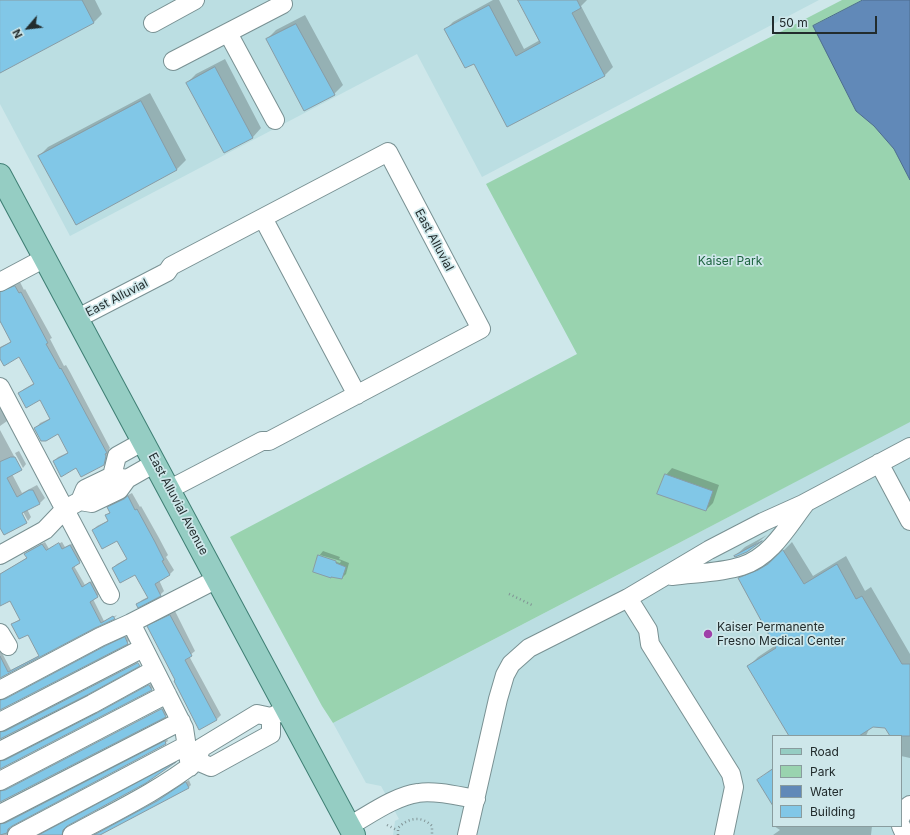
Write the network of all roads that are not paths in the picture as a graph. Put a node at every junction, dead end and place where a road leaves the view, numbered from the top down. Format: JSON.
{"nodes":[{"id":1,"x":196,"y":0,"type":"edge"},
{"id":2,"x":281,"y":0,"type":"edge"},
{"id":3,"x":153,"y":23,"type":"dead end"},
{"id":4,"x":228,"y":33,"type":"junction"},
{"id":5,"x":174,"y":61,"type":"dead end"},
{"id":6,"x":275,"y":120,"type":"dead end"},
{"id":7,"x":0,"y":174,"type":"edge"},
{"id":8,"x":263,"y":218,"type":"junction"},
{"id":9,"x":45,"y":258,"type":"junction"},
{"id":10,"x":0,"y":282,"type":"edge"},
{"id":11,"x":78,"y":318,"type":"junction"},
{"id":12,"x":0,"y":387,"type":"edge"},
{"id":13,"x":357,"y":395,"type":"junction"},
{"id":14,"x":144,"y":441,"type":"junction"},
{"id":15,"x":910,"y":447,"type":"edge"},
{"id":16,"x":156,"y":463,"type":"junction"},
{"id":17,"x":879,"y":463,"type":"junction"},
{"id":18,"x":119,"y":477,"type":"junction"},
{"id":19,"x":170,"y":489,"type":"junction"},
{"id":20,"x":806,"y":502,"type":"junction"},
{"id":21,"x":72,"y":505,"type":"junction"},
{"id":22,"x":910,"y":520,"type":"edge"},
{"id":23,"x":0,"y":555,"type":"edge"},
{"id":24,"x":666,"y":576,"type":"junction"},
{"id":25,"x":217,"y":579,"type":"junction"},
{"id":26,"x":110,"y":595,"type":"dead end"},
{"id":27,"x":623,"y":600,"type":"junction"},
{"id":28,"x":131,"y":623,"type":"junction"},
{"id":29,"x":143,"y":648,"type":"junction"},
{"id":30,"x":154,"y":670,"type":"junction"},
{"id":31,"x":0,"y":690,"type":"edge"},
{"id":32,"x":167,"y":694,"type":"junction"},
{"id":33,"x":279,"y":713,"type":"junction"},
{"id":34,"x":180,"y":721,"type":"junction"},
{"id":35,"x":0,"y":722,"type":"edge"},
{"id":36,"x":233,"y":728,"type":"junction"},
{"id":37,"x":187,"y":745,"type":"junction"},
{"id":38,"x":246,"y":748,"type":"junction"},
{"id":39,"x":0,"y":751,"type":"edge"},
{"id":40,"x":194,"y":764,"type":"junction"},
{"id":41,"x":0,"y":780,"type":"edge"},
{"id":42,"x":476,"y":799,"type":"junction"},
{"id":43,"x":910,"y":805,"type":"edge"},
{"id":44,"x":0,"y":814,"type":"edge"},
{"id":45,"x":902,"y":815,"type":"edge"},
{"id":46,"x":351,"y":830,"type":"edge"},
{"id":47,"x":18,"y":835,"type":"edge"},
{"id":48,"x":72,"y":835,"type":"edge"},
{"id":49,"x":467,"y":835,"type":"edge"},
{"id":50,"x":724,"y":835,"type":"edge"}],
"edges":[{"from":1,"to":3,"type":"street"},
{"from":2,"to":4,"type":"street"},
{"from":4,"to":5,"type":"street"},
{"from":4,"to":6,"type":"street"},
{"from":7,"to":9,"type":"main road","name":"East Alluvial Avenue"},
{"from":8,"to":11,"type":"street","name":"East Alluvial"},
{"from":8,"to":13,"type":"street"},
{"from":8,"to":13,"type":"street","name":"East Alluvial"},
{"from":9,"to":10,"type":"street"},
{"from":9,"to":11,"type":"main road","name":"East Alluvial Avenue"},
{"from":11,"to":14,"type":"main road","name":"East Alluvial Avenue"},
{"from":12,"to":21,"type":"street"},
{"from":13,"to":19,"type":"street","name":"East Alluvial"},
{"from":14,"to":16,"type":"main road","name":"East Alluvial Avenue"},
{"from":14,"to":18,"type":"street"},
{"from":15,"to":17,"type":"street"},
{"from":16,"to":18,"type":"street"},
{"from":16,"to":19,"type":"main road","name":"East Alluvial Avenue"},
{"from":17,"to":20,"type":"street"},
{"from":17,"to":22,"type":"street"},
{"from":18,"to":21,"type":"street"},
{"from":19,"to":25,"type":"main road","name":"East Alluvial Avenue"},
{"from":20,"to":24,"type":"street"},
{"from":20,"to":24,"type":"street"},
{"from":21,"to":23,"type":"street"},
{"from":21,"to":26,"type":"street"},
{"from":24,"to":27,"type":"street"},
{"from":25,"to":28,"type":"street"},
{"from":25,"to":33,"type":"main road","name":"East Alluvial Avenue"},
{"from":27,"to":42,"type":"street"},
{"from":27,"to":50,"type":"street"},
{"from":28,"to":29,"type":"street"},
{"from":28,"to":31,"type":"street"},
{"from":29,"to":30,"type":"street"},
{"from":29,"to":35,"type":"street"},
{"from":30,"to":32,"type":"street"},
{"from":30,"to":39,"type":"street"},
{"from":32,"to":34,"type":"street"},
{"from":32,"to":41,"type":"street"},
{"from":33,"to":36,"type":"street"},
{"from":33,"to":38,"type":"street"},
{"from":33,"to":46,"type":"main road","name":"East Alluvial Avenue"},
{"from":34,"to":37,"type":"street"},
{"from":34,"to":44,"type":"street"},
{"from":36,"to":38,"type":"street"},
{"from":36,"to":40,"type":"street"},
{"from":37,"to":40,"type":"street"},
{"from":37,"to":47,"type":"street"},
{"from":38,"to":40,"type":"street"},
{"from":40,"to":48,"type":"street"},
{"from":42,"to":46,"type":"street"},
{"from":42,"to":49,"type":"street"},
{"from":43,"to":45,"type":"street"}]}
